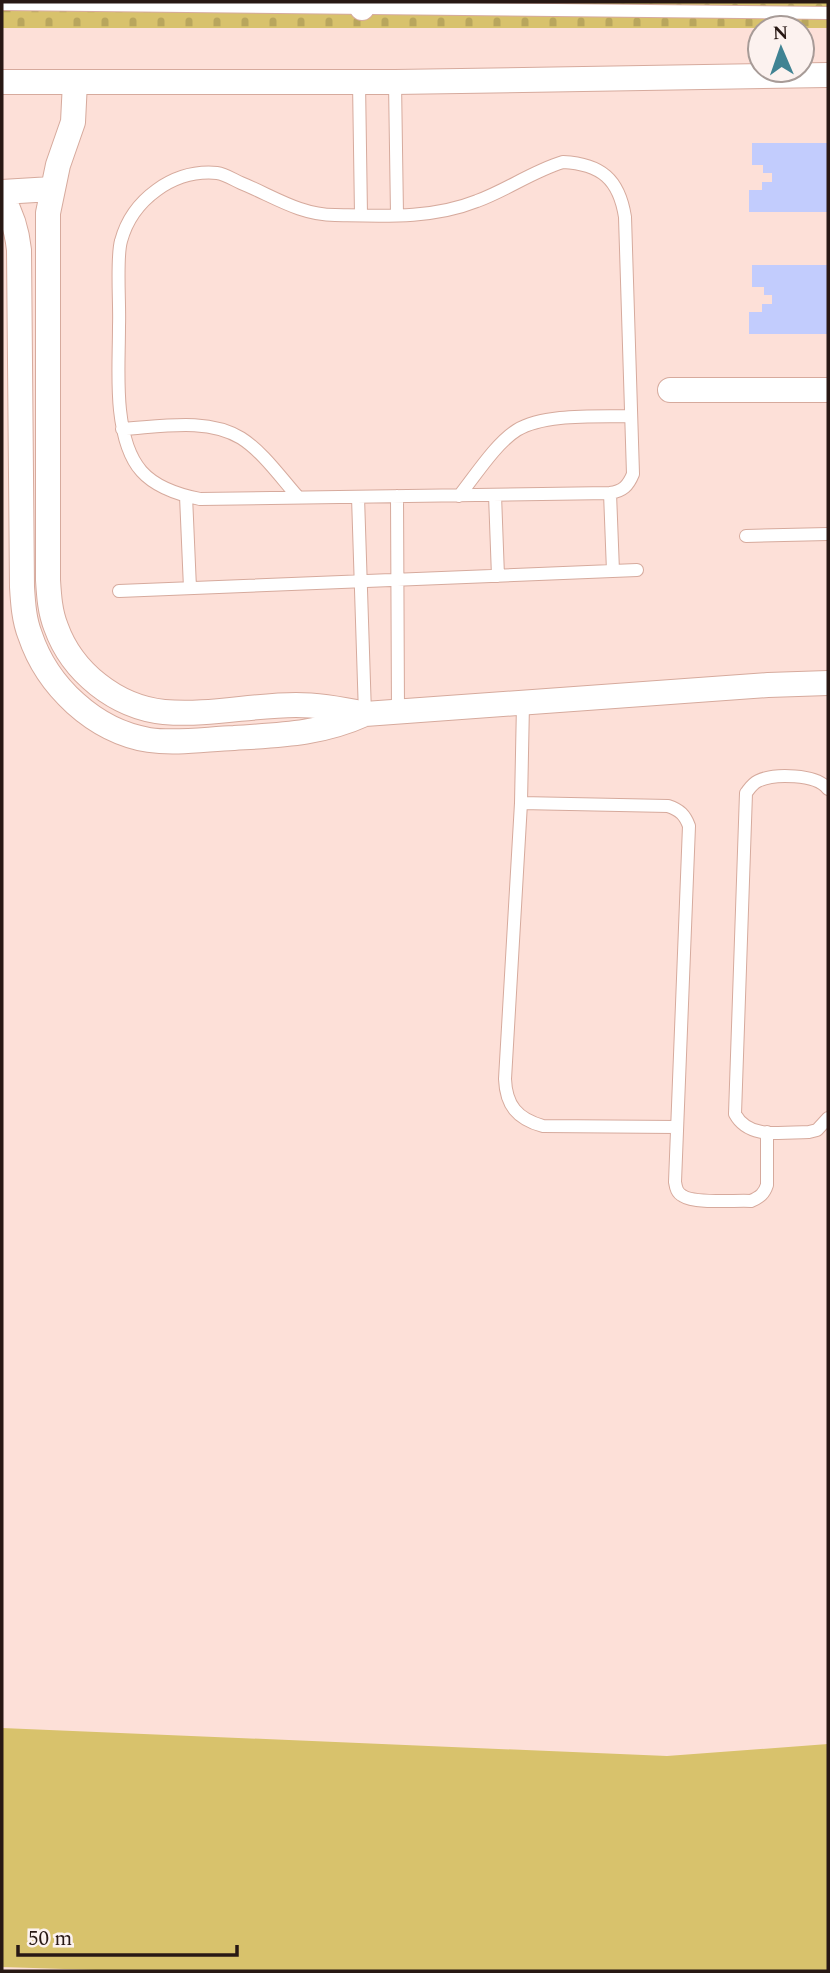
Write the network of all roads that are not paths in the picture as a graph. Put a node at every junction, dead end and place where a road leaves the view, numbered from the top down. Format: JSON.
{"nodes":[{"id":1,"x":2,"y":4,"type":"edge"},
{"id":2,"x":362,"y":5,"type":"edge"},
{"id":3,"x":828,"y":13,"type":"edge"},
{"id":4,"x":828,"y":75,"type":"edge"},
{"id":5,"x":2,"y":82,"type":"edge"},
{"id":6,"x":75,"y":82,"type":"junction"},
{"id":7,"x":359,"y":82,"type":"junction"},
{"id":8,"x":395,"y":82,"type":"junction"},
{"id":9,"x":52,"y":189,"type":"junction"},
{"id":10,"x":2,"y":195,"type":"edge"},
{"id":11,"x":361,"y":215,"type":"junction"},
{"id":12,"x":397,"y":215,"type":"junction"},
{"id":13,"x":670,"y":390,"type":"dead end"},
{"id":14,"x":828,"y":390,"type":"edge"},
{"id":15,"x":631,"y":415,"type":"junction"},
{"id":16,"x":122,"y":429,"type":"junction"},
{"id":17,"x":610,"y":493,"type":"junction"},
{"id":18,"x":495,"y":495,"type":"junction"},
{"id":19,"x":186,"y":496,"type":"junction"},
{"id":20,"x":397,"y":496,"type":"junction"},
{"id":21,"x":458,"y":496,"type":"junction"},
{"id":22,"x":298,"y":497,"type":"junction"},
{"id":23,"x":358,"y":497,"type":"junction"},
{"id":24,"x":828,"y":534,"type":"edge"},
{"id":25,"x":746,"y":536,"type":"dead end"},
{"id":26,"x":637,"y":570,"type":"dead end"},
{"id":27,"x":613,"y":571,"type":"junction"},
{"id":28,"x":498,"y":576,"type":"junction"},
{"id":29,"x":397,"y":580,"type":"junction"},
{"id":30,"x":361,"y":581,"type":"junction"},
{"id":31,"x":190,"y":588,"type":"junction"},
{"id":32,"x":119,"y":591,"type":"dead end"},
{"id":33,"x":828,"y":683,"type":"edge"},
{"id":34,"x":523,"y":704,"type":"junction"},
{"id":35,"x":398,"y":712,"type":"junction"},
{"id":36,"x":365,"y":714,"type":"junction"},
{"id":37,"x":828,"y":789,"type":"edge"},
{"id":38,"x":521,"y":803,"type":"junction"},
{"id":39,"x":828,"y":1118,"type":"edge"},
{"id":40,"x":677,"y":1127,"type":"junction"},
{"id":41,"x":767,"y":1132,"type":"junction"}],
"edges":[{"from":1,"to":2,"type":"lane"},
{"from":2,"to":3,"type":"lane"},
{"from":4,"to":8,"type":"street"},
{"from":5,"to":6,"type":"street"},
{"from":6,"to":7,"type":"street"},
{"from":6,"to":9,"type":"street"},
{"from":7,"to":8,"type":"street"},
{"from":7,"to":11,"type":"lane"},
{"from":8,"to":12,"type":"lane"},
{"from":9,"to":10,"type":"street"},
{"from":9,"to":36,"type":"street"},
{"from":10,"to":36,"type":"street"},
{"from":11,"to":12,"type":"lane"},
{"from":11,"to":16,"type":"lane"},
{"from":12,"to":15,"type":"lane"},
{"from":13,"to":14,"type":"street"},
{"from":15,"to":17,"type":"lane"},
{"from":15,"to":21,"type":"lane"},
{"from":16,"to":19,"type":"lane"},
{"from":16,"to":22,"type":"lane"},
{"from":17,"to":18,"type":"lane"},
{"from":17,"to":27,"type":"lane"},
{"from":18,"to":21,"type":"lane"},
{"from":18,"to":28,"type":"lane"},
{"from":19,"to":22,"type":"lane"},
{"from":19,"to":31,"type":"lane"},
{"from":20,"to":21,"type":"lane"},
{"from":20,"to":23,"type":"lane"},
{"from":20,"to":29,"type":"lane"},
{"from":22,"to":23,"type":"lane"},
{"from":23,"to":30,"type":"lane"},
{"from":24,"to":25,"type":"lane"},
{"from":26,"to":27,"type":"lane"},
{"from":27,"to":28,"type":"lane"},
{"from":28,"to":29,"type":"lane"},
{"from":29,"to":30,"type":"lane"},
{"from":29,"to":35,"type":"lane"},
{"from":30,"to":31,"type":"lane"},
{"from":30,"to":36,"type":"lane"},
{"from":31,"to":32,"type":"lane"},
{"from":33,"to":34,"type":"street"},
{"from":34,"to":35,"type":"street"},
{"from":34,"to":38,"type":"lane"},
{"from":35,"to":36,"type":"street"},
{"from":37,"to":41,"type":"lane"},
{"from":38,"to":40,"type":"lane"},
{"from":38,"to":40,"type":"lane"},
{"from":39,"to":41,"type":"lane"},
{"from":40,"to":41,"type":"lane"}]}
